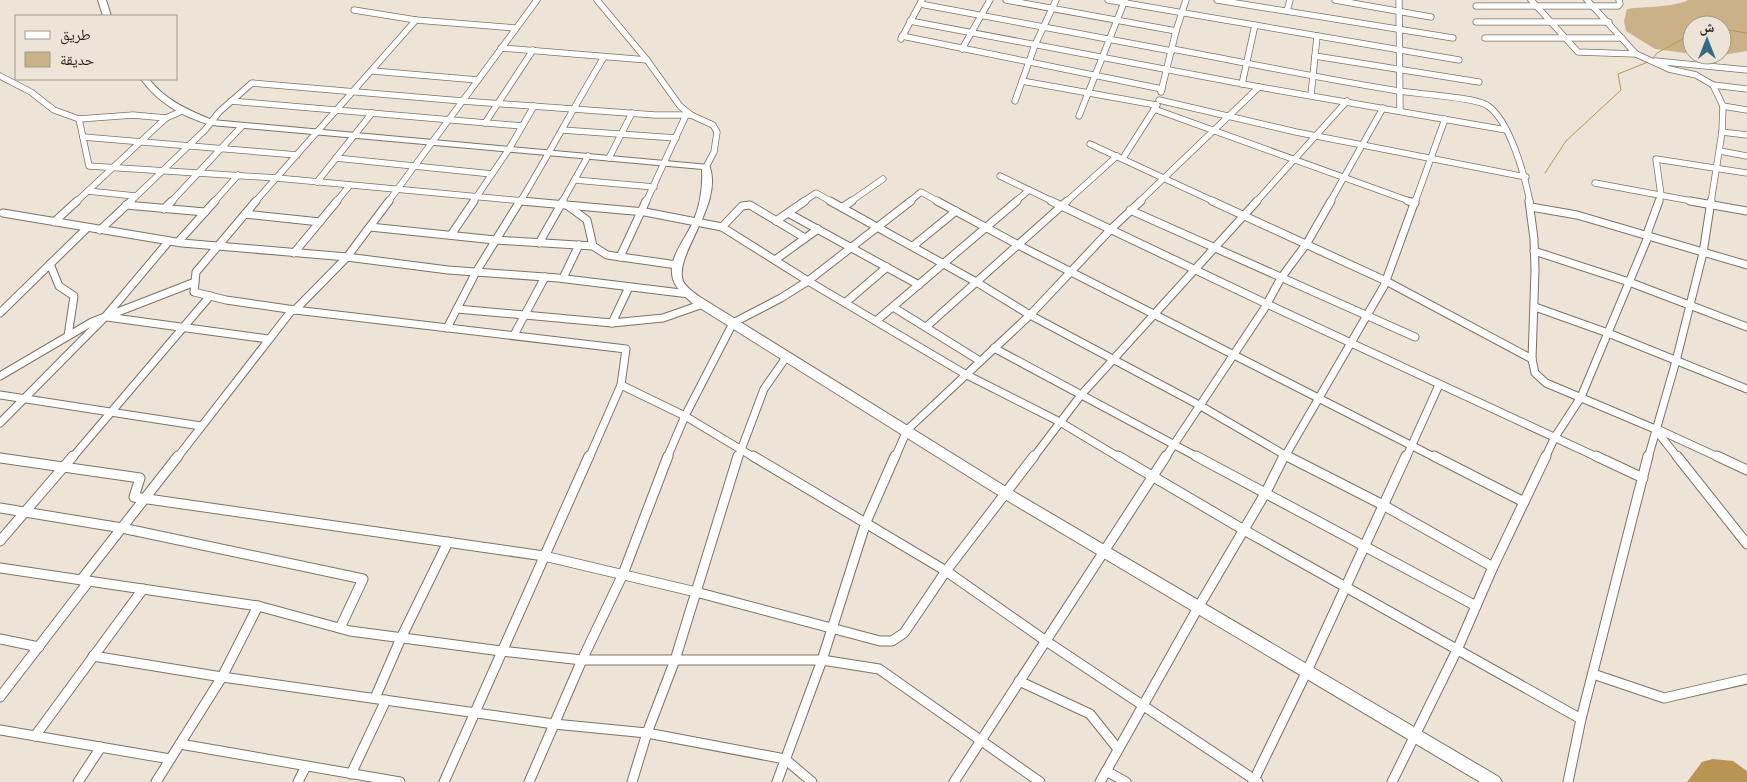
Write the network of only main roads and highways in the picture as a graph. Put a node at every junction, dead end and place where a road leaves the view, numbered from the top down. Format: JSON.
{"nodes":[{"id":1,"x":102,"y":0,"type":"edge"},
{"id":2,"x":107,"y":15,"type":"edge"},
{"id":3,"x":146,"y":80,"type":"edge"},
{"id":4,"x":1494,"y":782,"type":"edge"}],
"edges":[{"from":1,"to":2,"type":"highway"},
{"from":3,"to":4,"type":"highway"}]}
